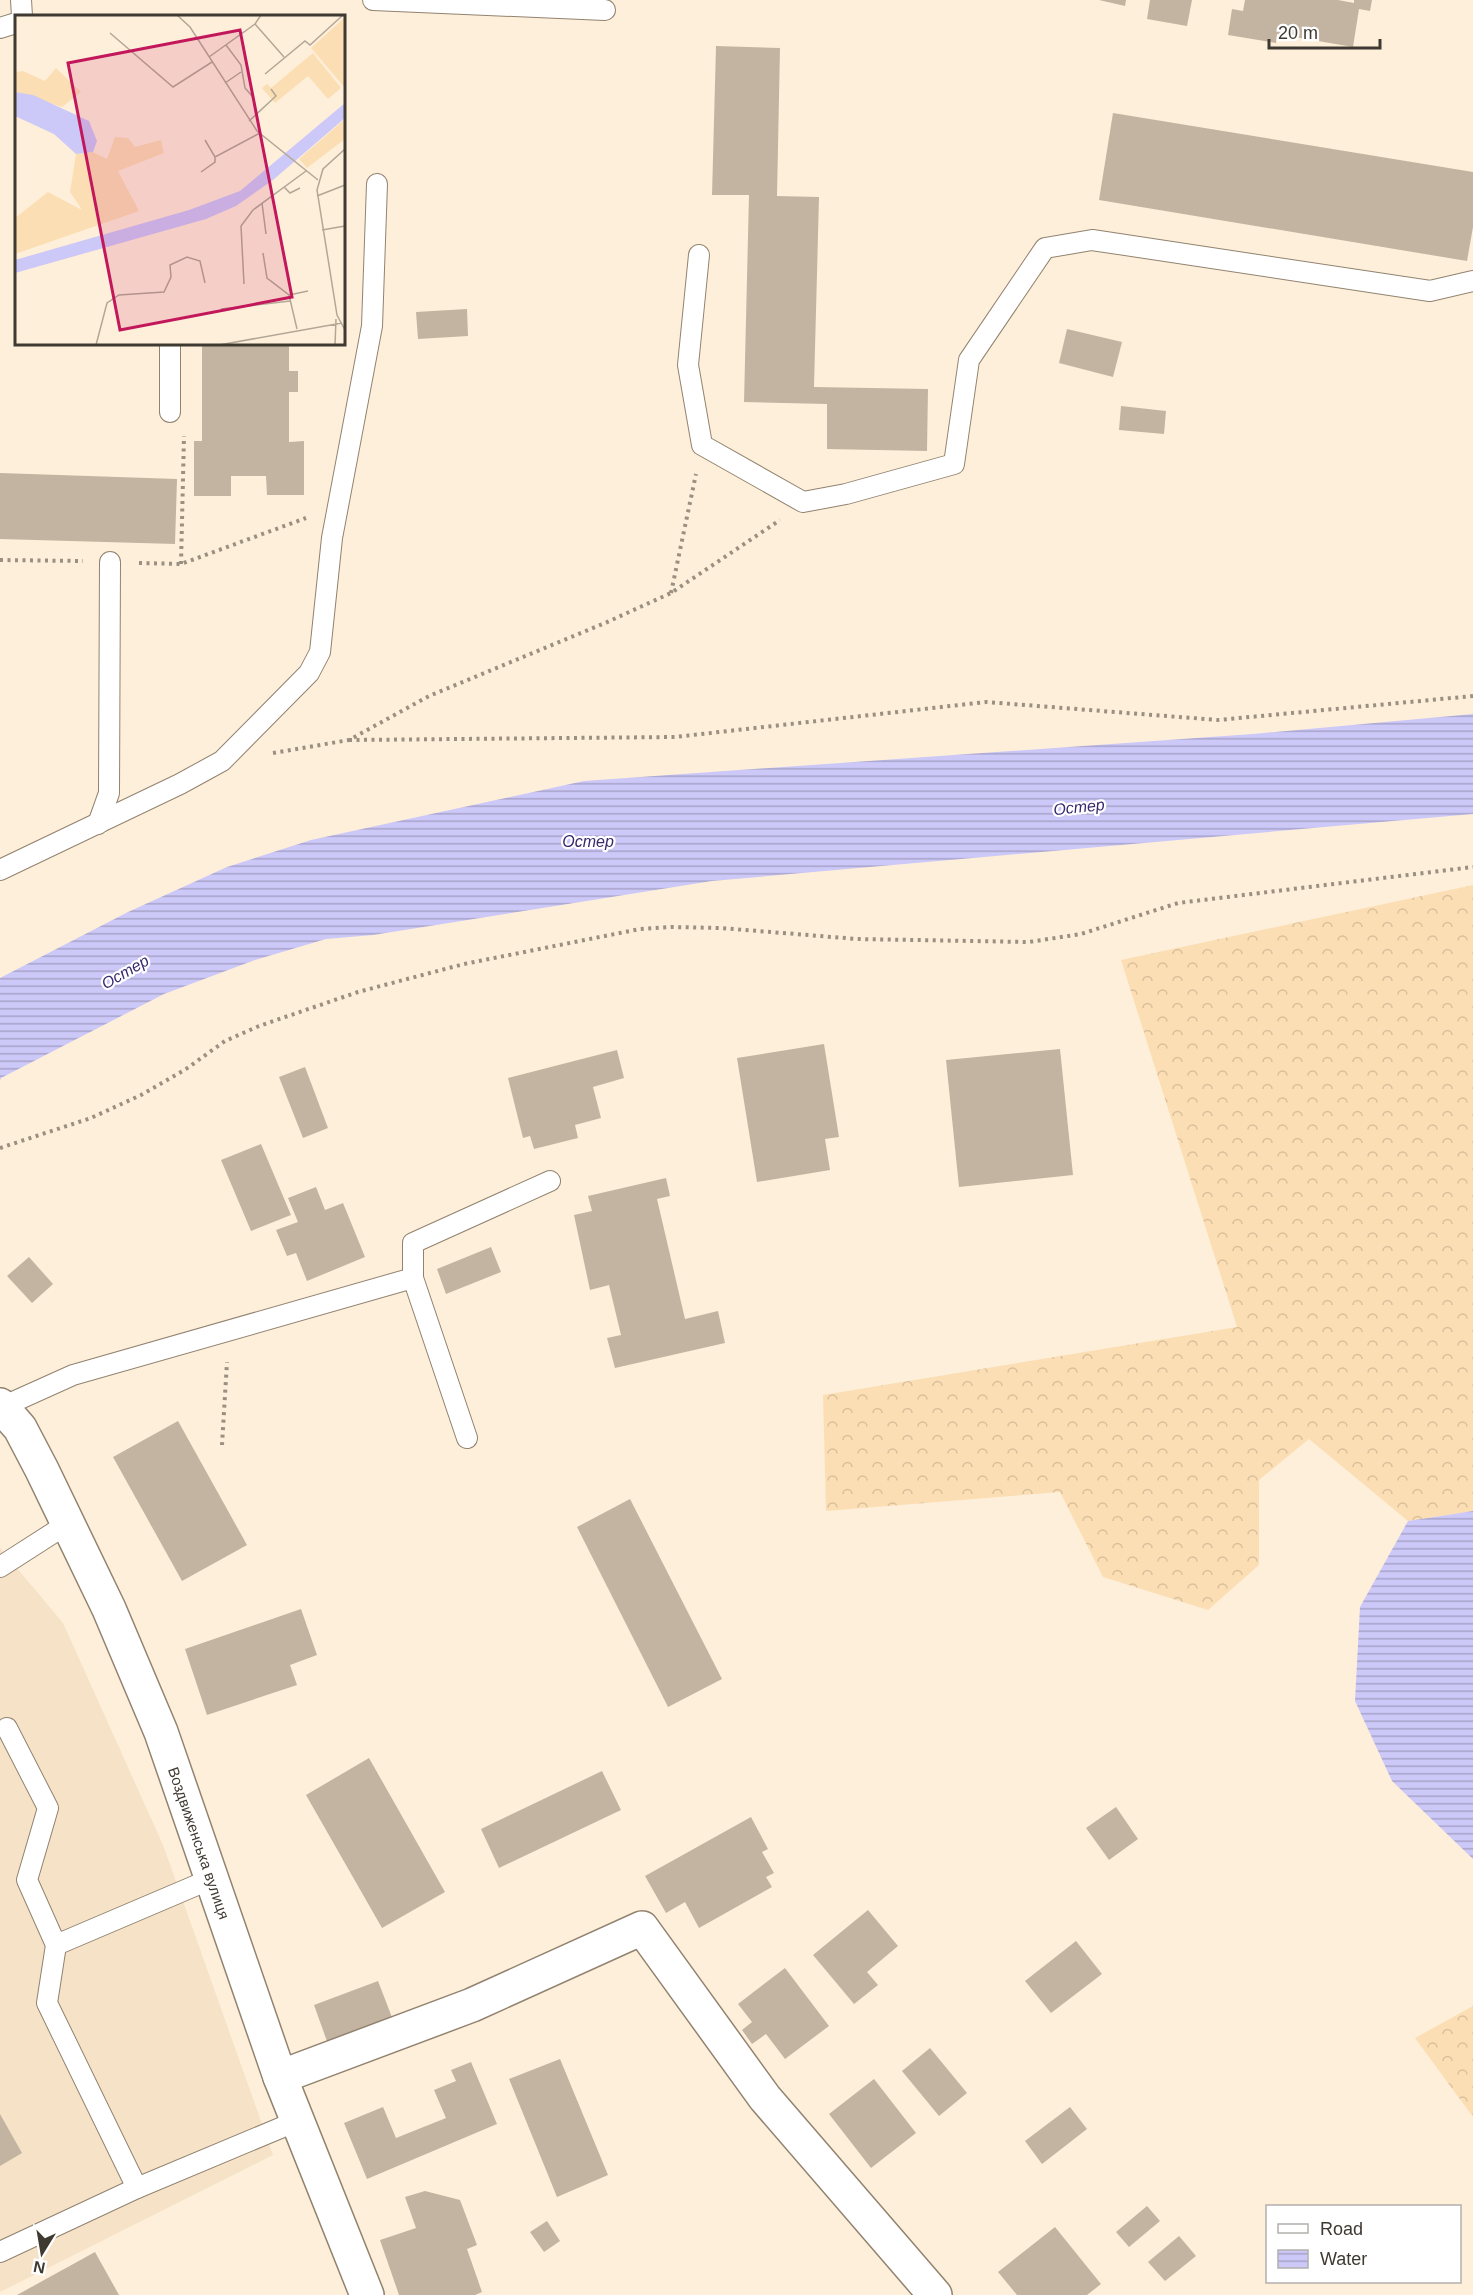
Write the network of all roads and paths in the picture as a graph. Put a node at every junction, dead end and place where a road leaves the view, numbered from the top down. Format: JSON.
{"nodes":[{"id":1,"x":21,"y":0,"type":"edge"},
{"id":2,"x":373,"y":0,"type":"edge"},
{"id":3,"x":605,"y":10,"type":"dead end"},
{"id":4,"x":22,"y":15,"type":"edge"},
{"id":5,"x":15,"y":23,"type":"edge"},
{"id":6,"x":0,"y":28,"type":"edge"},
{"id":7,"x":377,"y":184,"type":"dead end"},
{"id":8,"x":699,"y":255,"type":"dead end"},
{"id":9,"x":1473,"y":281,"type":"edge"},
{"id":10,"x":170,"y":345,"type":"edge"},
{"id":11,"x":170,"y":412,"type":"joint"},
{"id":12,"x":702,"y":446,"type":"junction"},
{"id":13,"x":803,"y":502,"type":"junction"},
{"id":14,"x":338,"y":506,"type":"junction"},
{"id":15,"x":111,"y":562,"type":"dead end"},
{"id":16,"x":670,"y":593,"type":"junction"},
{"id":17,"x":1473,"y":696,"type":"edge"},
{"id":18,"x":349,"y":740,"type":"junction"},
{"id":19,"x":222,"y":761,"type":"junction"},
{"id":20,"x":98,"y":824,"type":"junction"},
{"id":21,"x":1473,"y":867,"type":"edge"},
{"id":22,"x":0,"y":870,"type":"edge"},
{"id":23,"x":0,"y":1148,"type":"edge"},
{"id":24,"x":550,"y":1180,"type":"dead end"},
{"id":25,"x":413,"y":1278,"type":"junction"},
{"id":26,"x":228,"y":1332,"type":"junction"},
{"id":27,"x":1,"y":1406,"type":"edge"},
{"id":28,"x":467,"y":1438,"type":"dead end"},
{"id":29,"x":222,"y":1445,"type":"dead end"},
{"id":30,"x":67,"y":1524,"type":"junction"},
{"id":31,"x":0,"y":1567,"type":"edge"},
{"id":32,"x":7,"y":1728,"type":"dead end"},
{"id":33,"x":211,"y":1879,"type":"junction"},
{"id":34,"x":56,"y":1945,"type":"junction"},
{"id":35,"x":280,"y":2077,"type":"junction"},
{"id":36,"x":297,"y":2121,"type":"junction"},
{"id":37,"x":137,"y":2188,"type":"junction"},
{"id":38,"x":0,"y":2252,"type":"edge"},
{"id":39,"x":367,"y":2295,"type":"edge"},
{"id":40,"x":935,"y":2295,"type":"edge"}],
"edges":[{"from":1,"to":4,"type":"lane"},
{"from":2,"to":3,"type":"lane"},
{"from":5,"to":6,"type":"lane"},
{"from":7,"to":14,"type":"lane"},
{"from":8,"to":12,"type":"lane"},
{"from":9,"to":13,"type":"lane"},
{"from":10,"to":11,"type":"lane"},
{"from":11,"to":14,"type":"path"},
{"from":12,"to":13,"type":"lane"},
{"from":12,"to":16,"type":"path"},
{"from":13,"to":16,"type":"path"},
{"from":14,"to":19,"type":"lane"},
{"from":15,"to":20,"type":"lane"},
{"from":16,"to":18,"type":"path"},
{"from":17,"to":18,"type":"path"},
{"from":18,"to":19,"type":"path"},
{"from":19,"to":20,"type":"lane"},
{"from":20,"to":22,"type":"lane"},
{"from":21,"to":23,"type":"path"},
{"from":24,"to":25,"type":"lane"},
{"from":25,"to":26,"type":"lane"},
{"from":25,"to":28,"type":"lane"},
{"from":26,"to":27,"type":"lane"},
{"from":26,"to":29,"type":"path"},
{"from":27,"to":30,"type":"street","name":"Воздвиженська вулиця"},
{"from":30,"to":31,"type":"lane"},
{"from":30,"to":33,"type":"street","name":"Воздвиженська вулиця"},
{"from":32,"to":34,"type":"lane"},
{"from":33,"to":34,"type":"lane"},
{"from":33,"to":35,"type":"street","name":"Воздвиженська вулиця"},
{"from":34,"to":37,"type":"lane"},
{"from":35,"to":36,"type":"street","name":"Воздвиженська вулиця"},
{"from":35,"to":40,"type":"street"},
{"from":36,"to":37,"type":"lane"},
{"from":36,"to":39,"type":"street","name":"Воздвиженська вулиця"},
{"from":37,"to":38,"type":"lane"}]}
